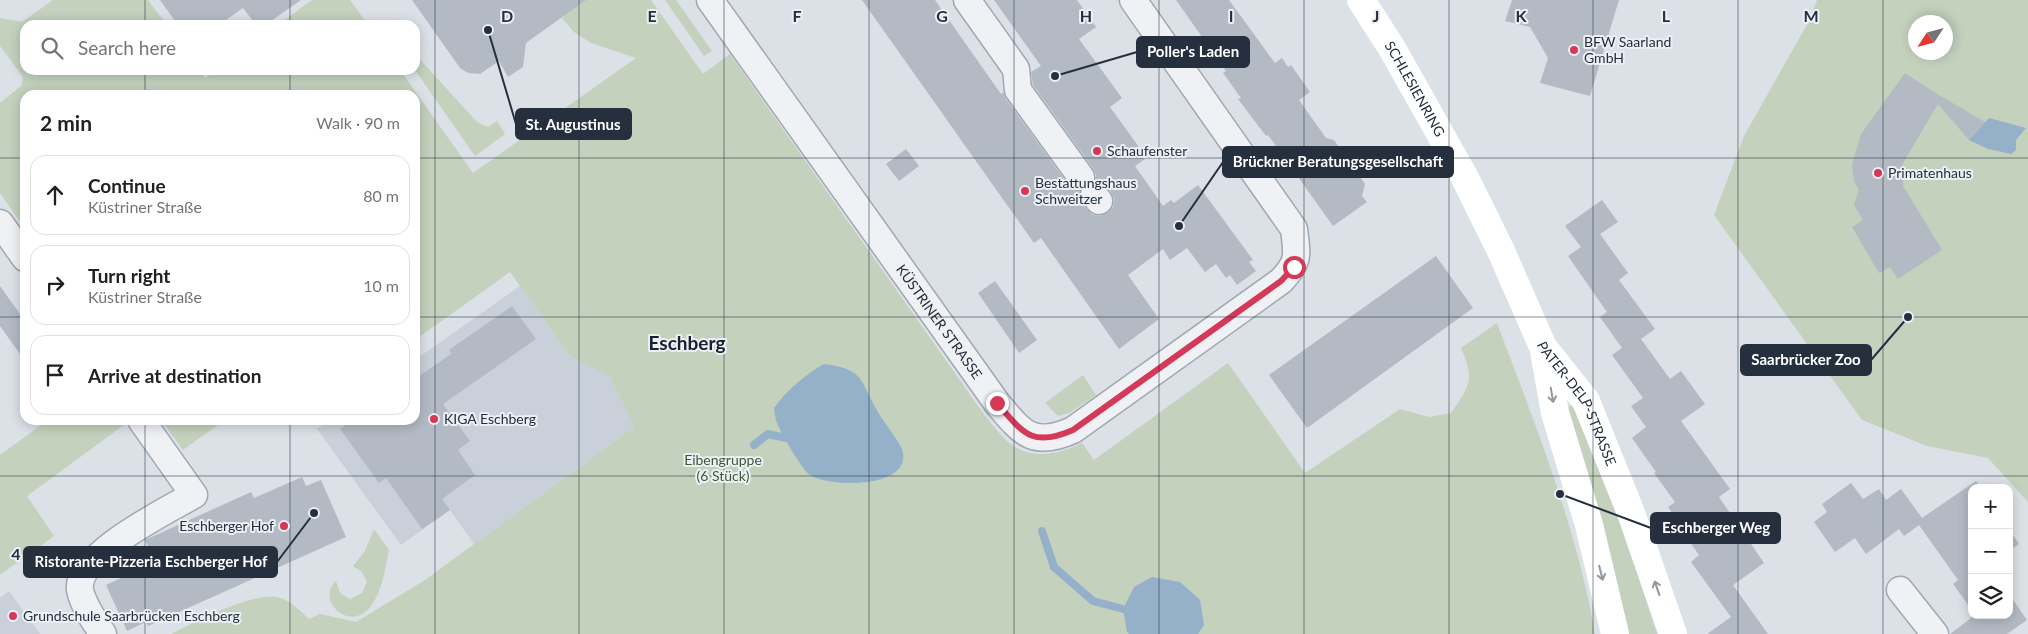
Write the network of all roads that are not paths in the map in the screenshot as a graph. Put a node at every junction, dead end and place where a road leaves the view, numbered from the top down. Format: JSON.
{"nodes":[{"id":1,"x":710,"y":0,"type":"edge"},
{"id":2,"x":967,"y":0,"type":"edge"},
{"id":3,"x":1133,"y":0,"type":"edge"},
{"id":4,"x":1360,"y":0,"type":"edge"},
{"id":5,"x":1465,"y":178,"type":"joint"},
{"id":6,"x":1091,"y":191,"type":"dead end"},
{"id":7,"x":0,"y":223,"type":"edge"},
{"id":8,"x":20,"y":251,"type":"edge"},
{"id":9,"x":1543,"y":347,"type":"junction"},
{"id":10,"x":145,"y":425,"type":"edge"},
{"id":11,"x":1900,"y":590,"type":"dead end"},
{"id":12,"x":103,"y":634,"type":"edge"},
{"id":13,"x":1615,"y":634,"type":"edge"},
{"id":14,"x":1673,"y":634,"type":"edge"},
{"id":15,"x":1935,"y":634,"type":"edge"}],
"edges":[{"from":1,"to":3,"type":"street","name":"KÜSTRINER STRASSE"},
{"from":2,"to":6,"type":"street"},
{"from":4,"to":5,"type":"street","name":"SCHLESIENRING"},
{"from":5,"to":9,"type":"street","name":"PATER-DELP-STRASSE"},
{"from":7,"to":8,"type":"street"},
{"from":9,"to":13,"type":"street","one_way":true},
{"from":14,"to":9,"type":"street","name":"PATER-DELP-STRASSE","one_way":true},
{"from":10,"to":12,"type":"street"},
{"from":11,"to":15,"type":"street"}]}
